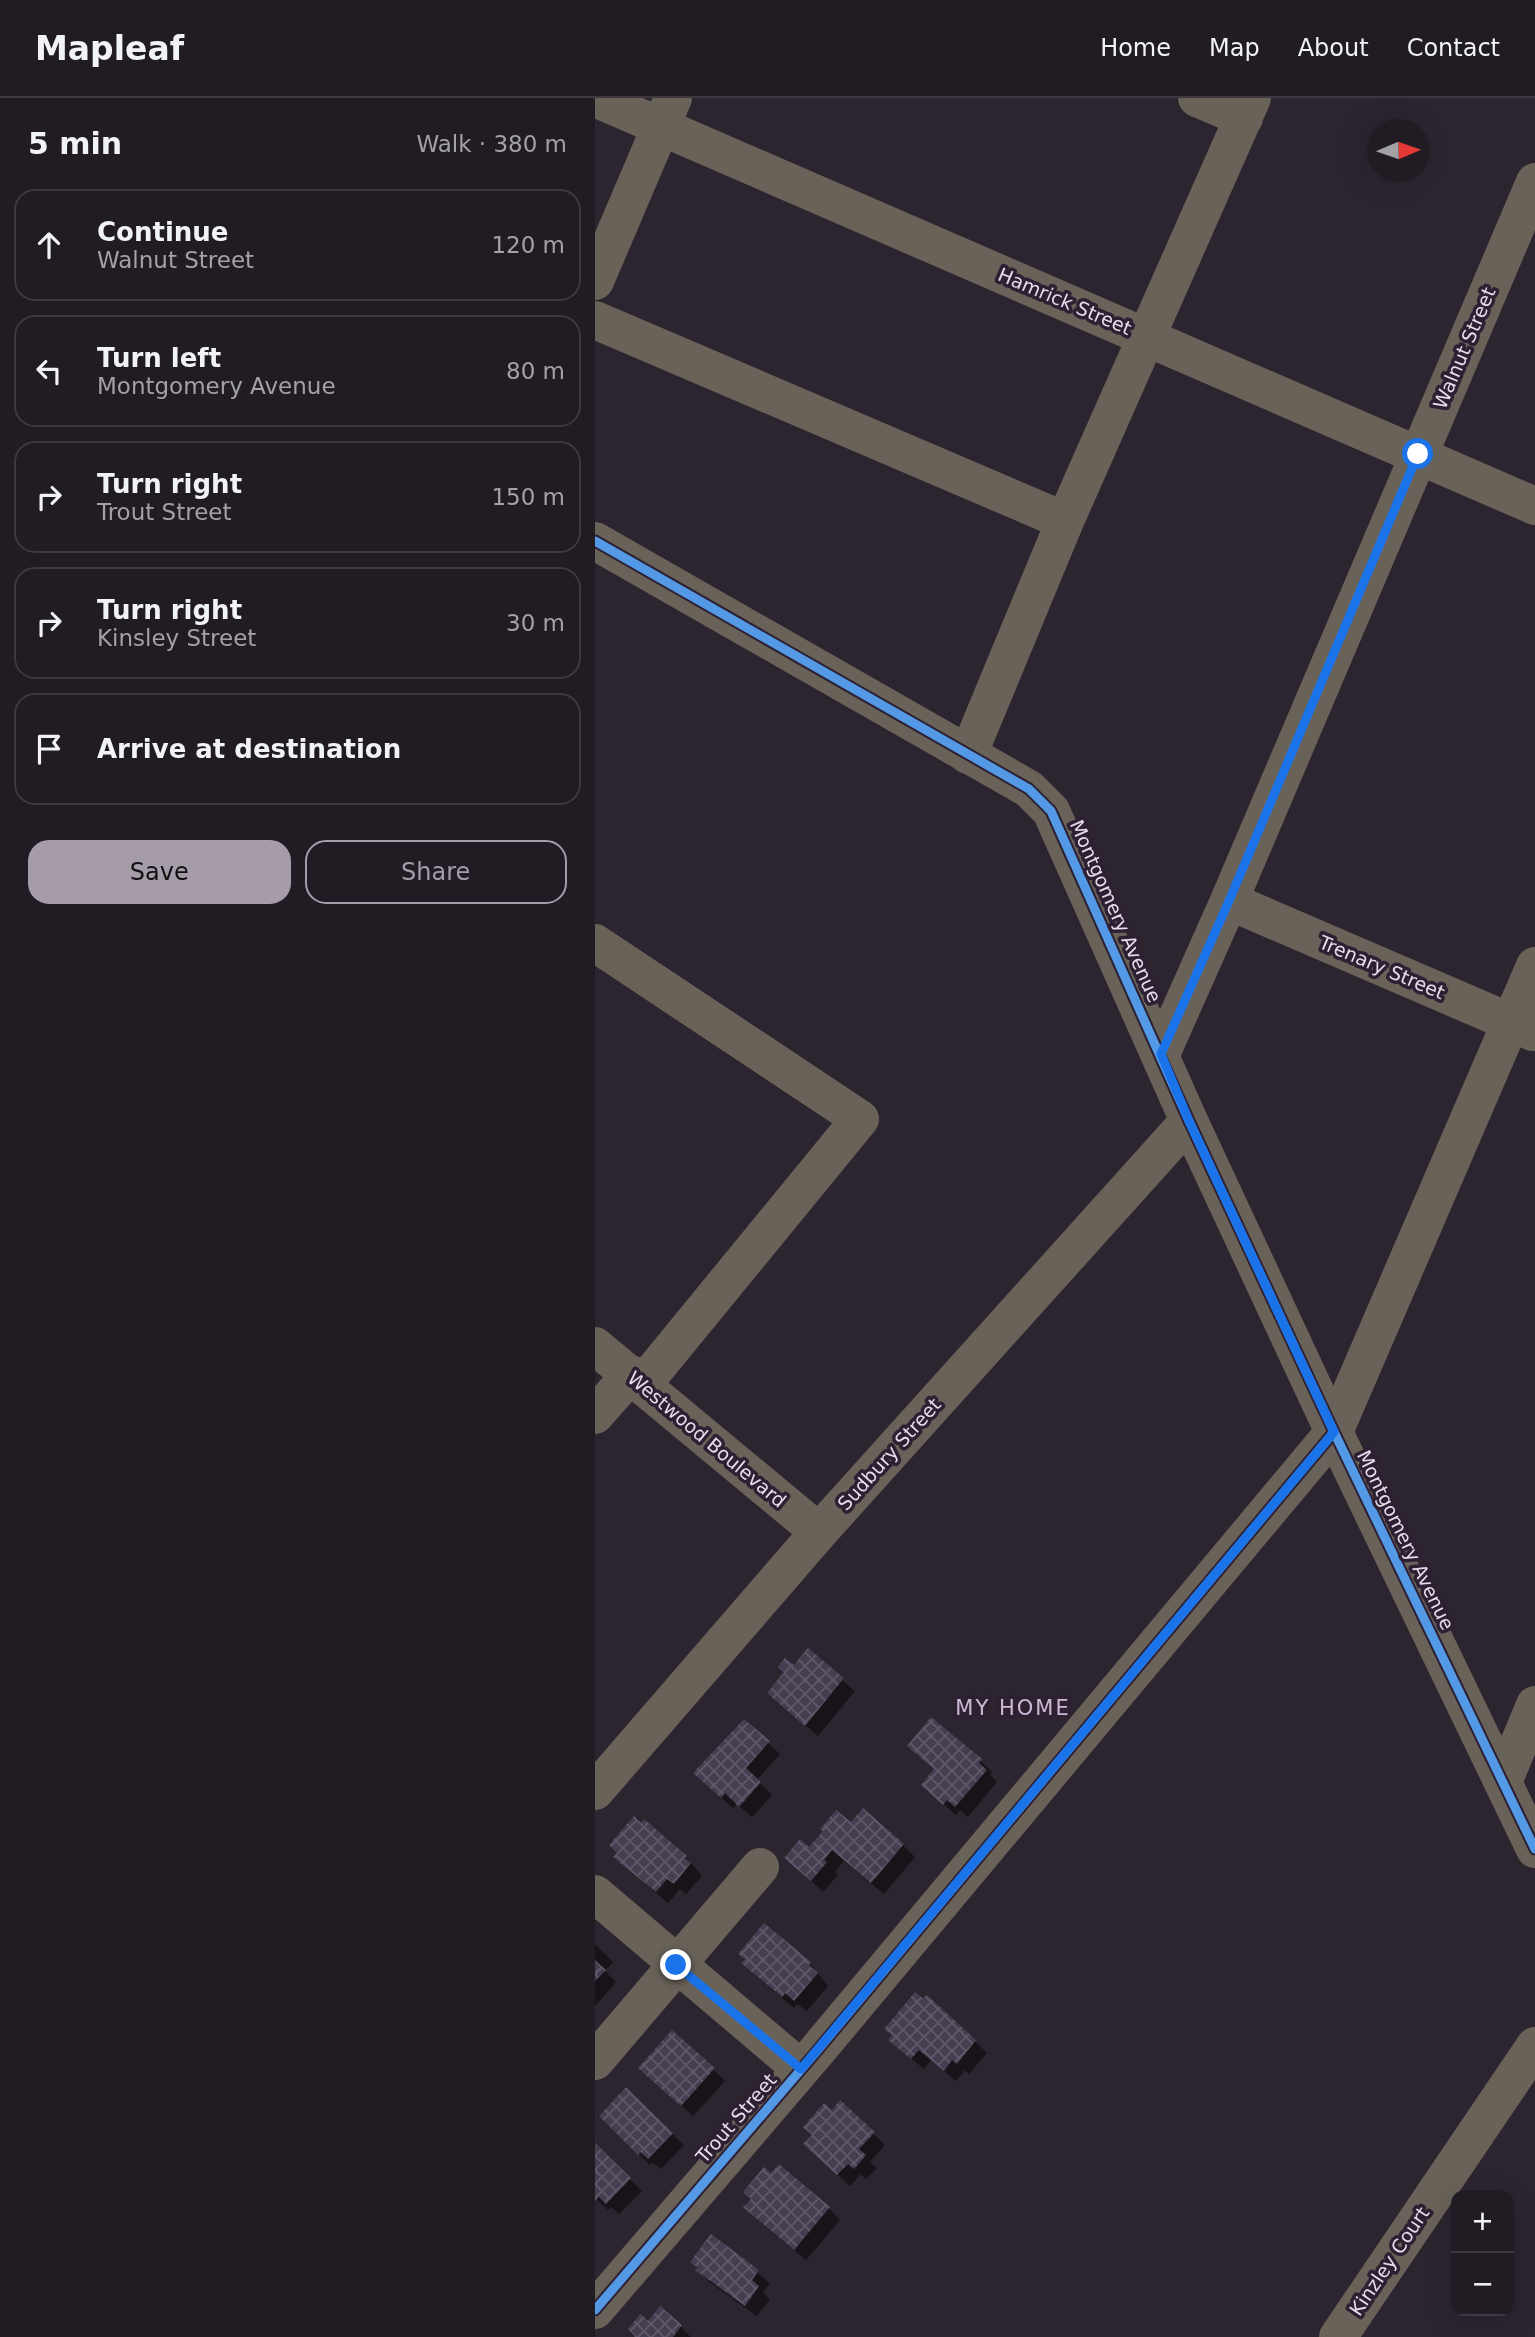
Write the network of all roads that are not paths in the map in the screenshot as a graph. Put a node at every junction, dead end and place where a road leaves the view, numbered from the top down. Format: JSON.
{"nodes":[{"id":1,"x":595,"y":98,"type":"edge"},
{"id":2,"x":1197,"y":98,"type":"edge"},
{"id":3,"x":1248,"y":108,"type":"edge"},
{"id":4,"x":667,"y":112,"type":"edge"},
{"id":5,"x":1535,"y":182,"type":"edge"},
{"id":6,"x":595,"y":281,"type":"edge"},
{"id":7,"x":595,"y":320,"type":"edge"},
{"id":8,"x":1148,"y":337,"type":"junction"},
{"id":9,"x":1418,"y":454,"type":"junction"},
{"id":10,"x":1535,"y":506,"type":"edge"},
{"id":11,"x":1065,"y":522,"type":"junction"},
{"id":12,"x":595,"y":541,"type":"edge"},
{"id":13,"x":968,"y":755,"type":"junction"},
{"id":14,"x":1229,"y":901,"type":"junction"},
{"id":15,"x":595,"y":943,"type":"edge"},
{"id":16,"x":1535,"y":966,"type":"edge"},
{"id":17,"x":1523,"y":1028,"type":"edge"},
{"id":18,"x":1161,"y":1054,"type":"junction"},
{"id":19,"x":1189,"y":1121,"type":"junction"},
{"id":20,"x":595,"y":1346,"type":"edge"},
{"id":21,"x":637,"y":1379,"type":"junction"},
{"id":22,"x":595,"y":1415,"type":"edge"},
{"id":23,"x":1334,"y":1432,"type":"junction"},
{"id":24,"x":819,"y":1532,"type":"junction"},
{"id":25,"x":1535,"y":1705,"type":"edge"},
{"id":26,"x":1503,"y":1782,"type":"junction"},
{"id":27,"x":595,"y":1791,"type":"edge"},
{"id":28,"x":1535,"y":1849,"type":"edge"},
{"id":29,"x":760,"y":1867,"type":"dead end"},
{"id":30,"x":595,"y":1894,"type":"edge"},
{"id":31,"x":676,"y":1965,"type":"junction"},
{"id":32,"x":1535,"y":2046,"type":"edge"},
{"id":33,"x":595,"y":2061,"type":"edge"},
{"id":34,"x":801,"y":2069,"type":"junction"},
{"id":35,"x":595,"y":2310,"type":"edge"},
{"id":36,"x":1338,"y":2337,"type":"edge"}],
"edges":[{"from":1,"to":4,"type":"street","name":"Hamrick Street"},
{"from":2,"to":3,"type":"street"},
{"from":3,"to":8,"type":"street"},
{"from":4,"to":6,"type":"street"},
{"from":4,"to":8,"type":"street","name":"Hamrick Street"},
{"from":5,"to":9,"type":"street","name":"Walnut Street"},
{"from":7,"to":11,"type":"street"},
{"from":8,"to":9,"type":"street","name":"Hamrick Street"},
{"from":8,"to":11,"type":"street"},
{"from":9,"to":10,"type":"street","name":"Hamrick Street"},
{"from":9,"to":14,"type":"street","name":"Walnut Street"},
{"from":11,"to":13,"type":"street"},
{"from":12,"to":13,"type":"street","name":"Montgomery Avenue"},
{"from":13,"to":18,"type":"street","name":"Montgomery Avenue"},
{"from":14,"to":17,"type":"street","name":"Trenary Street"},
{"from":14,"to":18,"type":"street","name":"Walnut Street"},
{"from":15,"to":21,"type":"street"},
{"from":16,"to":17,"type":"street","name":"Trout Street"},
{"from":17,"to":23,"type":"street","name":"Trout Street"},
{"from":18,"to":19,"type":"street","name":"Montgomery Avenue"},
{"from":19,"to":23,"type":"street","name":"Montgomery Avenue"},
{"from":19,"to":24,"type":"street","name":"Sudbury Street"},
{"from":20,"to":21,"type":"street","name":"Westwood Boulevard"},
{"from":21,"to":22,"type":"street"},
{"from":21,"to":24,"type":"street","name":"Westwood Boulevard"},
{"from":23,"to":26,"type":"street","name":"Montgomery Avenue"},
{"from":23,"to":34,"type":"street","name":"Trout Street"},
{"from":24,"to":27,"type":"street","name":"Sudbury Street"},
{"from":25,"to":26,"type":"street"},
{"from":26,"to":28,"type":"street","name":"Montgomery Avenue"},
{"from":29,"to":31,"type":"street"},
{"from":30,"to":31,"type":"street"},
{"from":31,"to":33,"type":"street"},
{"from":31,"to":34,"type":"street"},
{"from":32,"to":36,"type":"street","name":"Kinzley Court"},
{"from":34,"to":35,"type":"street","name":"Trout Street"}]}
